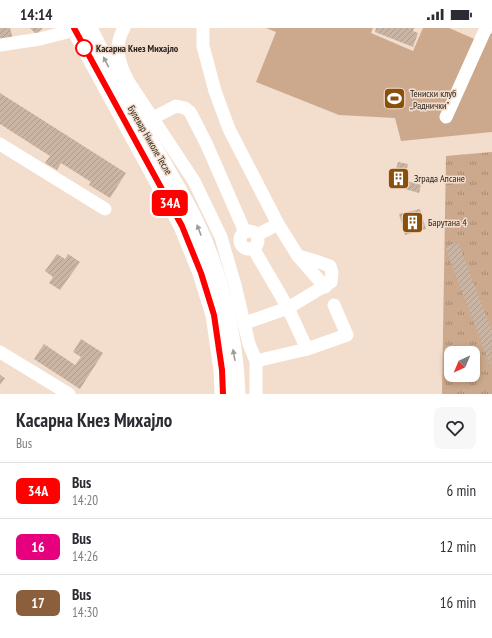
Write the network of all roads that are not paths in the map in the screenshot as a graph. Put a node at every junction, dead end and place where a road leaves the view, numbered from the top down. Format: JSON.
{"nodes":[{"id":1,"x":124,"y":28,"type":"edge"},
{"id":2,"x":203,"y":28,"type":"edge"},
{"id":3,"x":486,"y":28,"type":"edge"},
{"id":4,"x":79,"y":29,"type":"edge"},
{"id":5,"x":0,"y":45,"type":"edge"},
{"id":6,"x":446,"y":117,"type":"dead end"},
{"id":7,"x":153,"y":118,"type":"junction"},
{"id":8,"x":0,"y":144,"type":"edge"},
{"id":9,"x":105,"y":209,"type":"dead end"},
{"id":10,"x":278,"y":224,"type":"junction"},
{"id":11,"x":249,"y":239,"type":"junction"},
{"id":12,"x":224,"y":248,"type":"junction"},
{"id":13,"x":334,"y":305,"type":"dead end"},
{"id":14,"x":288,"y":308,"type":"junction"},
{"id":15,"x":245,"y":322,"type":"junction"},
{"id":16,"x":307,"y":349,"type":"junction"},
{"id":17,"x":0,"y":352,"type":"edge"},
{"id":18,"x":256,"y":361,"type":"junction"},
{"id":19,"x":69,"y":394,"type":"edge"},
{"id":20,"x":223,"y":394,"type":"edge"},
{"id":21,"x":237,"y":394,"type":"edge"},
{"id":22,"x":256,"y":394,"type":"edge"}],
"edges":[{"from":1,"to":7,"type":"street"},
{"from":2,"to":10,"type":"street"},
{"from":3,"to":6,"type":"street"},
{"from":4,"to":5,"type":"street"},
{"from":4,"to":20,"type":"main road","name":"Булевар Николе Тесле"},
{"from":21,"to":4,"type":"main road","name":"Булевар Николе Тесле","one_way":true},
{"from":7,"to":11,"type":"street"},
{"from":7,"to":12,"type":"street"},
{"from":8,"to":9,"type":"street"},
{"from":10,"to":11,"type":"street"},
{"from":10,"to":14,"type":"street"},
{"from":11,"to":12,"type":"street"},
{"from":11,"to":14,"type":"street"},
{"from":12,"to":15,"type":"street"},
{"from":13,"to":16,"type":"street"},
{"from":14,"to":15,"type":"street"},
{"from":14,"to":16,"type":"street"},
{"from":15,"to":18,"type":"street"},
{"from":16,"to":18,"type":"street"},
{"from":17,"to":19,"type":"street"},
{"from":18,"to":22,"type":"street"}]}
